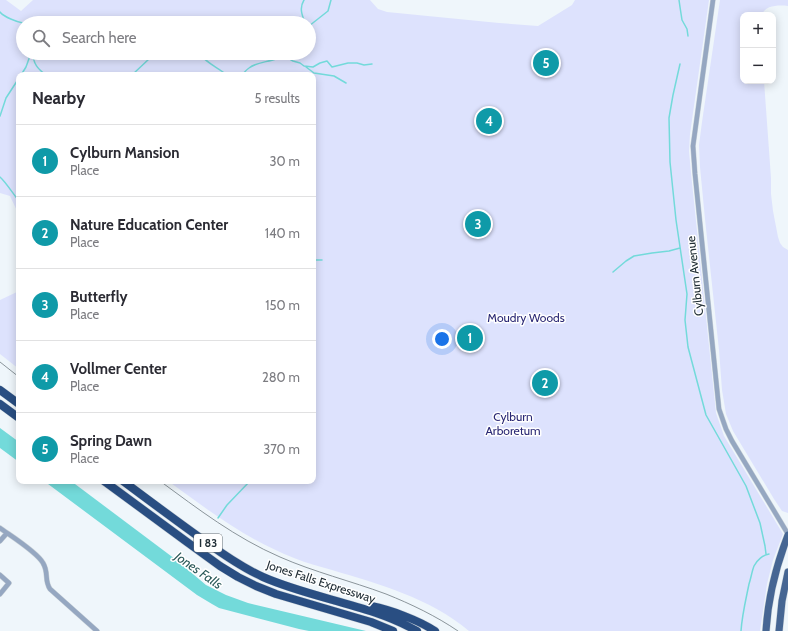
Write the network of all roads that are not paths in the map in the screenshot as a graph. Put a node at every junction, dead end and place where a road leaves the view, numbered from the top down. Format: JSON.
{"nodes":[{"id":1,"x":713,"y":0,"type":"edge"},
{"id":2,"x":0,"y":390,"type":"edge"},
{"id":3,"x":16,"y":402,"type":"edge"},
{"id":4,"x":0,"y":404,"type":"edge"},
{"id":5,"x":16,"y":416,"type":"edge"},
{"id":6,"x":108,"y":484,"type":"edge"},
{"id":7,"x":127,"y":484,"type":"edge"},
{"id":8,"x":0,"y":528,"type":"edge"},
{"id":9,"x":7,"y":533,"type":"junction"},
{"id":10,"x":788,"y":534,"type":"edge"},
{"id":11,"x":0,"y":541,"type":"edge"},
{"id":12,"x":788,"y":572,"type":"edge"},
{"id":13,"x":0,"y":575,"type":"edge"},
{"id":14,"x":301,"y":590,"type":"junction"},
{"id":15,"x":0,"y":594,"type":"edge"},
{"id":16,"x":97,"y":631,"type":"edge"},
{"id":17,"x":393,"y":631,"type":"edge"},
{"id":18,"x":417,"y":631,"type":"edge"},
{"id":19,"x":436,"y":631,"type":"edge"},
{"id":20,"x":766,"y":631,"type":"edge"},
{"id":21,"x":779,"y":631,"type":"edge"}],
"edges":[{"from":1,"to":10,"type":"street","name":"Cylburn Avenue"},
{"from":2,"to":3,"type":"highway"},
{"from":4,"to":5,"type":"highway"},
{"from":6,"to":17,"type":"highway","name":"Jones Falls Expressway","number":"I 83"},
{"from":7,"to":14,"type":"highway","name":"Jones Falls Expressway","number":"I 83"},
{"from":8,"to":9,"type":"street"},
{"from":9,"to":11,"type":"street"},
{"from":9,"to":16,"type":"street"},
{"from":10,"to":20,"type":"main road"},
{"from":12,"to":21,"type":"main road"},
{"from":13,"to":15,"type":"street"},
{"from":14,"to":18,"type":"highway","name":"Jones Falls Expressway","number":"I 83"},
{"from":14,"to":19,"type":"highway"}]}
